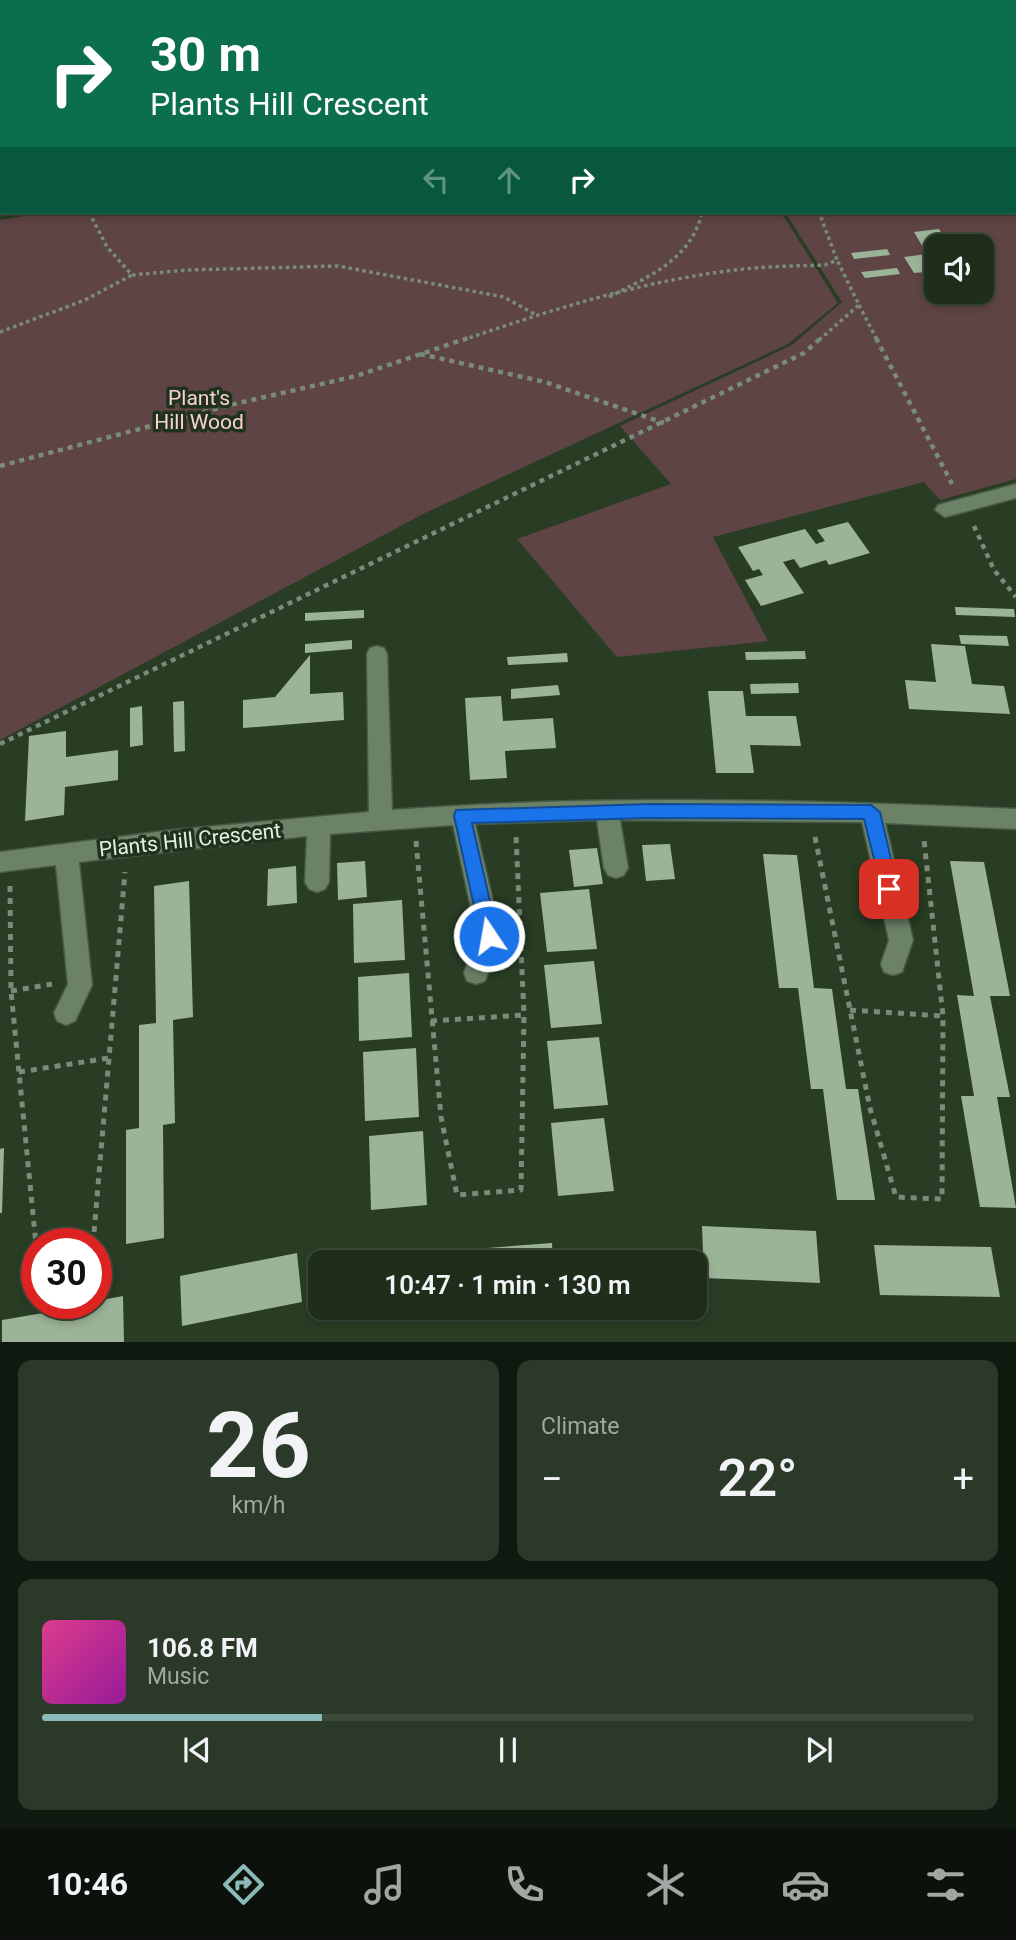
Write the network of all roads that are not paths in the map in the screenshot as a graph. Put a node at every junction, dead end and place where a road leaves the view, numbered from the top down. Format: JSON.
{"nodes":[{"id":1,"x":1016,"y":491,"type":"edge"},
{"id":2,"x":954,"y":507,"type":"road end"},
{"id":3,"x":376,"y":654,"type":"dead end"},
{"id":4,"x":607,"y":812,"type":"junction"},
{"id":5,"x":871,"y":812,"type":"junction"},
{"id":6,"x":462,"y":816,"type":"junction"},
{"id":7,"x":1016,"y":819,"type":"edge"},
{"id":8,"x":381,"y":822,"type":"junction"},
{"id":9,"x":319,"y":827,"type":"junction"},
{"id":10,"x":66,"y":853,"type":"junction"},
{"id":11,"x":5,"y":861,"type":"edge"},
{"id":12,"x":616,"y":868,"type":"dead end"},
{"id":13,"x":317,"y":882,"type":"dead end"},
{"id":14,"x":893,"y":964,"type":"dead end"},
{"id":15,"x":476,"y":973,"type":"dead end"},
{"id":16,"x":66,"y":1013,"type":"dead end"}],
"edges":[{"from":1,"to":2,"type":"street"},
{"from":3,"to":8,"type":"street"},
{"from":4,"to":5,"type":"street","name":"Plants Hill Crescent"},
{"from":4,"to":6,"type":"street","name":"Plants Hill Crescent"},
{"from":4,"to":12,"type":"street"},
{"from":5,"to":7,"type":"street","name":"Plants Hill Crescent"},
{"from":5,"to":14,"type":"street"},
{"from":6,"to":8,"type":"street","name":"Plants Hill Crescent"},
{"from":6,"to":15,"type":"street"},
{"from":8,"to":9,"type":"street","name":"Plants Hill Crescent"},
{"from":9,"to":10,"type":"street","name":"Plants Hill Crescent"},
{"from":9,"to":13,"type":"street"},
{"from":10,"to":11,"type":"street","name":"Plants Hill Crescent"},
{"from":10,"to":16,"type":"street"}]}
